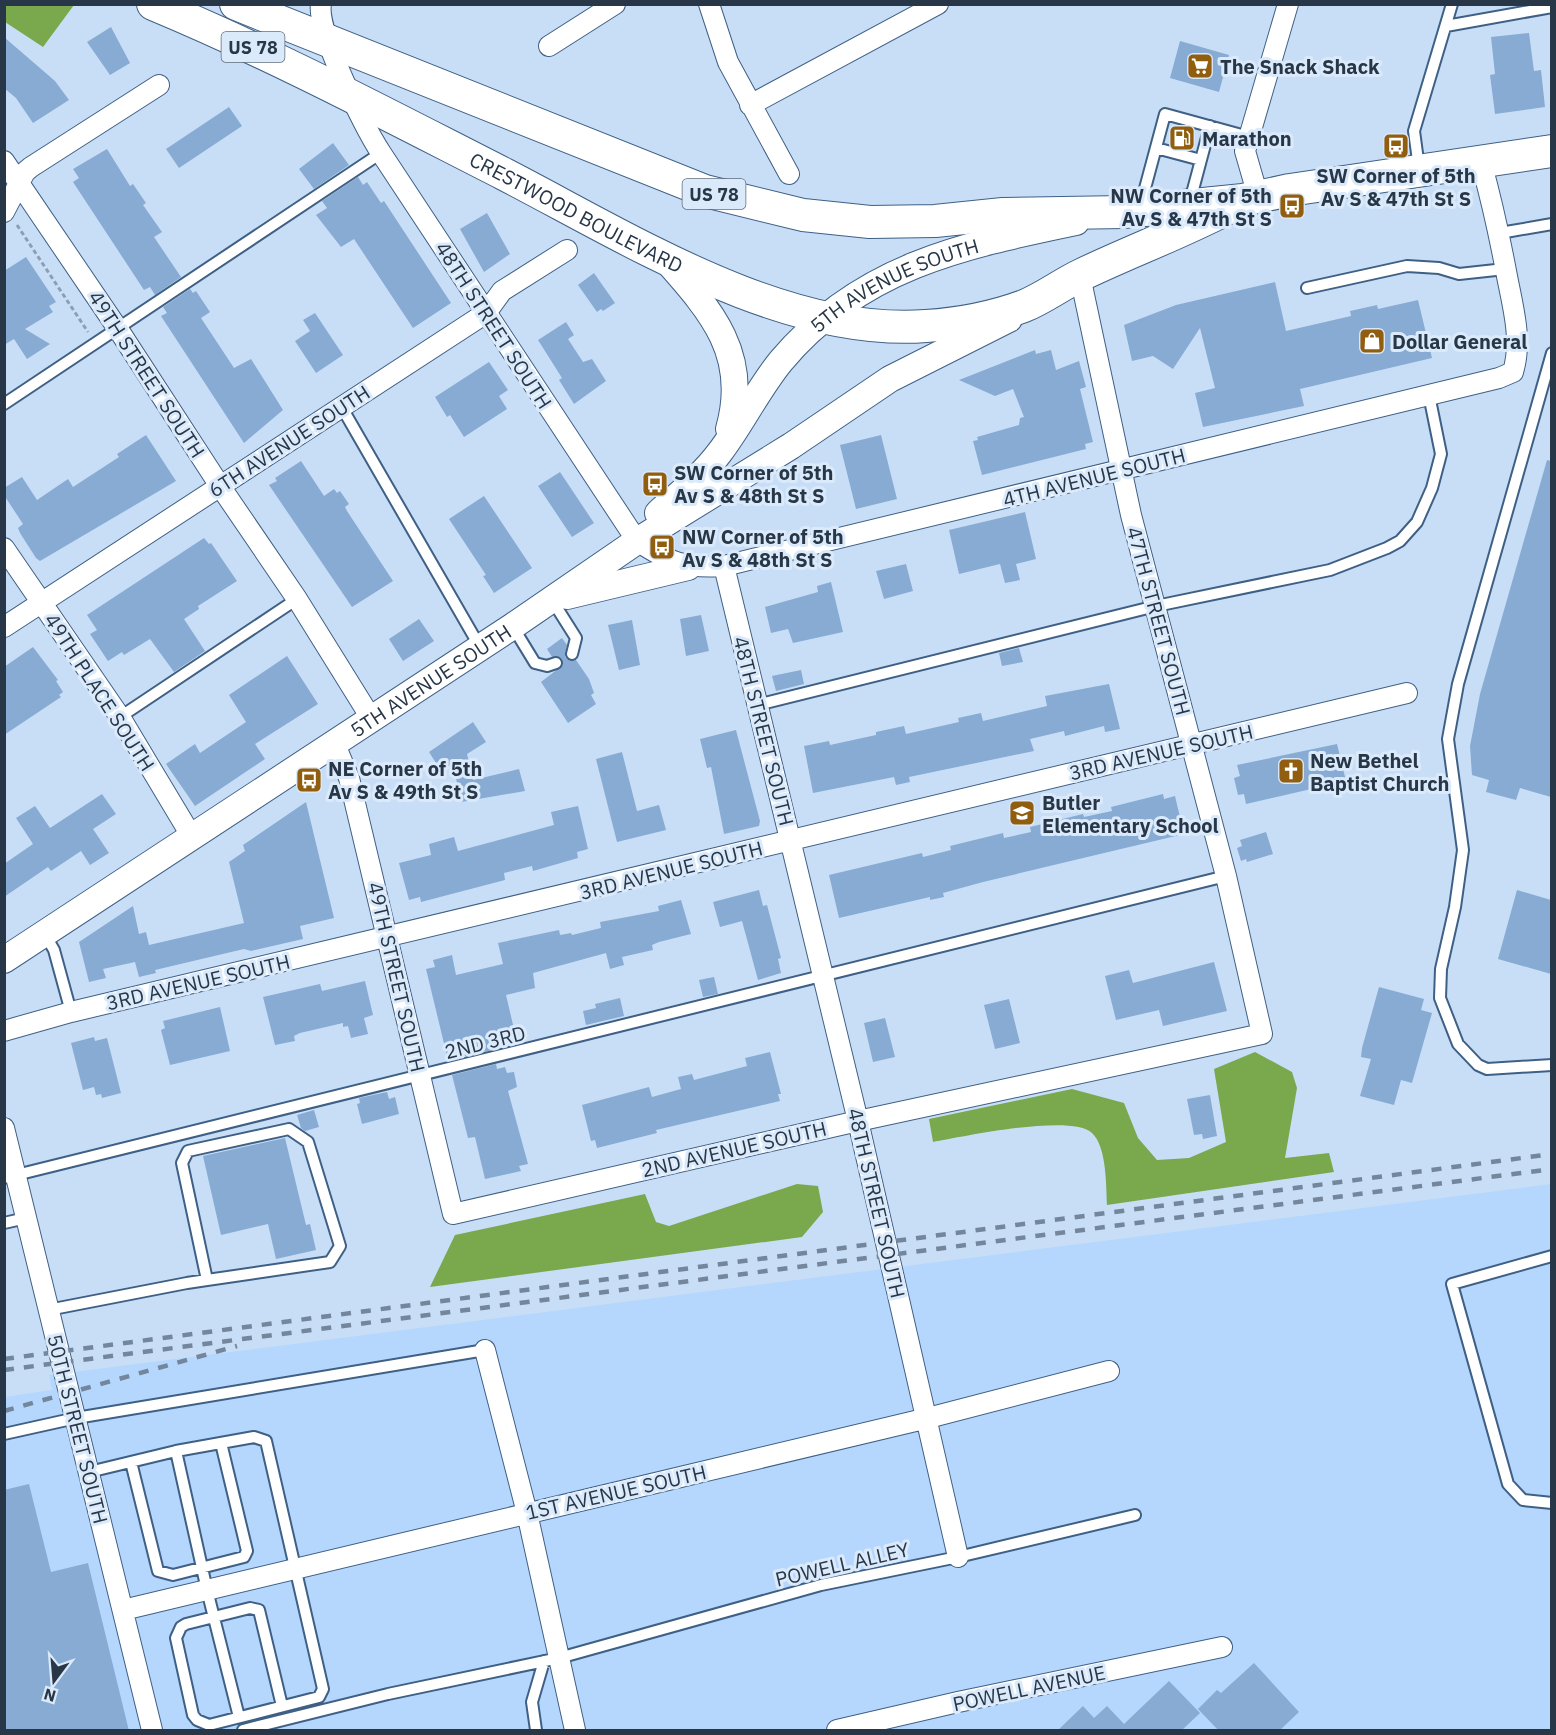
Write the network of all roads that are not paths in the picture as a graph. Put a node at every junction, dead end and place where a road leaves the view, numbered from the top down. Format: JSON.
{"nodes":[{"id":1,"x":153,"y":4,"type":"edge"},
{"id":2,"x":321,"y":4,"type":"edge"},
{"id":3,"x":615,"y":4,"type":"edge"},
{"id":4,"x":709,"y":4,"type":"edge"},
{"id":5,"x":938,"y":4,"type":"edge"},
{"id":6,"x":1288,"y":4,"type":"edge"},
{"id":7,"x":1452,"y":4,"type":"edge"},
{"id":8,"x":1551,"y":7,"type":"edge"},
{"id":9,"x":258,"y":8,"type":"edge"},
{"id":10,"x":1446,"y":26,"type":"junction"},
{"id":11,"x":330,"y":43,"type":"junction"},
{"id":12,"x":549,"y":46,"type":"dead end"},
{"id":13,"x":159,"y":85,"type":"dead end"},
{"id":14,"x":350,"y":95,"type":"junction"},
{"id":15,"x":750,"y":105,"type":"junction"},
{"id":16,"x":1210,"y":126,"type":"junction"},
{"id":17,"x":1249,"y":137,"type":"junction"},
{"id":18,"x":1156,"y":148,"type":"junction"},
{"id":19,"x":1551,"y":150,"type":"edge"},
{"id":20,"x":381,"y":153,"type":"junction"},
{"id":21,"x":1201,"y":160,"type":"junction"},
{"id":22,"x":4,"y":161,"type":"edge"},
{"id":23,"x":1481,"y":162,"type":"junction"},
{"id":24,"x":1420,"y":171,"type":"junction"},
{"id":25,"x":789,"y":174,"type":"dead end"},
{"id":26,"x":20,"y":182,"type":"junction"},
{"id":27,"x":1251,"y":198,"type":"junction"},
{"id":28,"x":1190,"y":205,"type":"junction"},
{"id":29,"x":1132,"y":210,"type":"junction"},
{"id":30,"x":6,"y":211,"type":"edge"},
{"id":31,"x":1551,"y":224,"type":"edge"},
{"id":32,"x":1500,"y":233,"type":"junction"},
{"id":33,"x":567,"y":250,"type":"dead end"},
{"id":34,"x":659,"y":253,"type":"junction"},
{"id":35,"x":1505,"y":269,"type":"junction"},
{"id":36,"x":1080,"y":276,"type":"junction"},
{"id":37,"x":1307,"y":288,"type":"dead end"},
{"id":38,"x":1025,"y":305,"type":"junction"},
{"id":39,"x":486,"y":313,"type":"junction"},
{"id":40,"x":823,"y":318,"type":"junction"},
{"id":41,"x":118,"y":329,"type":"junction"},
{"id":42,"x":1551,"y":352,"type":"edge"},
{"id":43,"x":1429,"y":395,"type":"junction"},
{"id":44,"x":4,"y":404,"type":"edge"},
{"id":45,"x":341,"y":406,"type":"junction"},
{"id":46,"x":720,"y":452,"type":"junction"},
{"id":47,"x":1121,"y":470,"type":"junction"},
{"id":48,"x":219,"y":486,"type":"junction"},
{"id":49,"x":641,"y":539,"type":"junction"},
{"id":50,"x":4,"y":548,"type":"edge"},
{"id":51,"x":724,"y":566,"type":"junction"},
{"id":52,"x":688,"y":567,"type":"junction"},
{"id":53,"x":297,"y":599,"type":"junction"},
{"id":54,"x":552,"y":600,"type":"junction"},
{"id":55,"x":41,"y":603,"type":"junction"},
{"id":56,"x":1156,"y":606,"type":"junction"},
{"id":57,"x":513,"y":626,"type":"junction"},
{"id":58,"x":4,"y":627,"type":"edge"},
{"id":59,"x":480,"y":648,"type":"junction"},
{"id":60,"x":572,"y":654,"type":"dead end"},
{"id":61,"x":556,"y":663,"type":"dead end"},
{"id":62,"x":1407,"y":693,"type":"dead end"},
{"id":63,"x":758,"y":705,"type":"junction"},
{"id":64,"x":120,"y":717,"type":"junction"},
{"id":65,"x":371,"y":718,"type":"junction"},
{"id":66,"x":334,"y":742,"type":"junction"},
{"id":67,"x":1192,"y":744,"type":"junction"},
{"id":68,"x":192,"y":837,"type":"junction"},
{"id":69,"x":791,"y":841,"type":"junction"},
{"id":70,"x":1226,"y":876,"type":"junction"},
{"id":71,"x":44,"y":933,"type":"junction"},
{"id":72,"x":387,"y":938,"type":"junction"},
{"id":73,"x":4,"y":960,"type":"edge"},
{"id":74,"x":823,"y":975,"type":"junction"},
{"id":75,"x":71,"y":1012,"type":"junction"},
{"id":76,"x":4,"y":1031,"type":"edge"},
{"id":77,"x":1262,"y":1034,"type":"joint"},
{"id":78,"x":1551,"y":1065,"type":"edge"},
{"id":79,"x":421,"y":1077,"type":"junction"},
{"id":80,"x":858,"y":1121,"type":"junction"},
{"id":81,"x":4,"y":1128,"type":"edge"},
{"id":82,"x":10,"y":1177,"type":"edge"},
{"id":83,"x":453,"y":1214,"type":"joint"},
{"id":84,"x":26,"y":1218,"type":"junction"},
{"id":85,"x":4,"y":1223,"type":"edge"},
{"id":86,"x":1551,"y":1256,"type":"edge"},
{"id":87,"x":207,"y":1280,"type":"junction"},
{"id":88,"x":48,"y":1310,"type":"junction"},
{"id":89,"x":485,"y":1350,"type":"joint"},
{"id":90,"x":1109,"y":1371,"type":"dead end"},
{"id":91,"x":76,"y":1418,"type":"junction"},
{"id":92,"x":928,"y":1418,"type":"junction"},
{"id":93,"x":4,"y":1434,"type":"edge"},
{"id":94,"x":221,"y":1443,"type":"junction"},
{"id":95,"x":176,"y":1451,"type":"junction"},
{"id":96,"x":131,"y":1462,"type":"junction"},
{"id":97,"x":89,"y":1472,"type":"junction"},
{"id":98,"x":1551,"y":1503,"type":"edge"},
{"id":99,"x":527,"y":1513,"type":"junction"},
{"id":100,"x":1135,"y":1515,"type":"dead end"},
{"id":101,"x":958,"y":1557,"type":"junction"},
{"id":102,"x":202,"y":1568,"type":"junction"},
{"id":103,"x":297,"y":1569,"type":"junction"},
{"id":104,"x":207,"y":1590,"type":"junction"},
{"id":105,"x":123,"y":1610,"type":"junction"},
{"id":106,"x":214,"y":1617,"type":"junction"},
{"id":107,"x":1222,"y":1647,"type":"dead end"},
{"id":108,"x":552,"y":1659,"type":"junction"},
{"id":109,"x":282,"y":1706,"type":"junction"},
{"id":110,"x":239,"y":1717,"type":"junction"},
{"id":111,"x":152,"y":1731,"type":"edge"},
{"id":112,"x":243,"y":1731,"type":"edge"},
{"id":113,"x":536,"y":1731,"type":"edge"},
{"id":114,"x":575,"y":1731,"type":"edge"},
{"id":115,"x":837,"y":1731,"type":"edge"}],
"edges":[{"from":1,"to":14,"type":"main road","name":"CRESTWOOD BOULEVARD","number":"US 78"},
{"from":2,"to":11,"type":"street","name":"48TH STREET SOUTH"},
{"from":3,"to":12,"type":"street"},
{"from":4,"to":15,"type":"street"},
{"from":5,"to":15,"type":"street"},
{"from":6,"to":17,"type":"street"},
{"from":7,"to":10,"type":"lane"},
{"from":8,"to":10,"type":"lane"},
{"from":9,"to":11,"type":"main road","number":"US 78"},
{"from":10,"to":24,"type":"lane"},
{"from":11,"to":14,"type":"street","name":"48TH STREET SOUTH"},
{"from":11,"to":29,"type":"main road","number":"US 78"},
{"from":13,"to":26,"type":"street"},
{"from":14,"to":20,"type":"street","name":"48TH STREET SOUTH"},
{"from":14,"to":34,"type":"main road","name":"CRESTWOOD BOULEVARD","number":"US 78"},
{"from":15,"to":25,"type":"street"},
{"from":16,"to":17,"type":"lane"},
{"from":16,"to":18,"type":"lane"},
{"from":16,"to":21,"type":"lane"},
{"from":17,"to":27,"type":"street"},
{"from":18,"to":21,"type":"lane"},
{"from":18,"to":29,"type":"lane"},
{"from":19,"to":23,"type":"main road","name":"5TH AVENUE SOUTH","number":"US 78"},
{"from":20,"to":39,"type":"street","name":"48TH STREET SOUTH"},
{"from":20,"to":41,"type":"lane"},
{"from":21,"to":28,"type":"lane"},
{"from":22,"to":26,"type":"street","name":"49TH STREET SOUTH"},
{"from":23,"to":24,"type":"main road","name":"5TH AVENUE SOUTH","number":"US 78"},
{"from":23,"to":32,"type":"street"},
{"from":24,"to":27,"type":"main road","name":"5TH AVENUE SOUTH","number":"US 78"},
{"from":26,"to":30,"type":"street"},
{"from":26,"to":41,"type":"street","name":"49TH STREET SOUTH"},
{"from":27,"to":28,"type":"main road","name":"5TH AVENUE SOUTH","number":"US 78"},
{"from":27,"to":36,"type":"main road","name":"5TH AVENUE SOUTH","number":"US 78"},
{"from":28,"to":29,"type":"main road","name":"5TH AVENUE SOUTH","number":"US 78"},
{"from":29,"to":40,"type":"street","name":"5TH AVENUE SOUTH"},
{"from":31,"to":32,"type":"lane"},
{"from":32,"to":35,"type":"street"},
{"from":33,"to":39,"type":"street","name":"6TH AVENUE SOUTH"},
{"from":34,"to":40,"type":"main road","name":"CRESTWOOD BOULEVARD","number":"US 78"},
{"from":34,"to":46,"type":"street"},
{"from":35,"to":37,"type":"lane"},
{"from":35,"to":43,"type":"street","name":"4TH AVENUE SOUTH"},
{"from":36,"to":38,"type":"main road","name":"5TH AVENUE SOUTH","number":"US 78"},
{"from":36,"to":47,"type":"street","name":"47TH STREET SOUTH"},
{"from":38,"to":40,"type":"main road","name":"CRESTWOOD BOULEVARD","number":"US 78"},
{"from":38,"to":49,"type":"street","name":"5TH AVENUE SOUTH"},
{"from":39,"to":45,"type":"street","name":"6TH AVENUE SOUTH"},
{"from":39,"to":49,"type":"street","name":"48TH STREET SOUTH"},
{"from":40,"to":46,"type":"street","name":"5TH AVENUE SOUTH"},
{"from":41,"to":44,"type":"lane"},
{"from":41,"to":48,"type":"street","name":"49TH STREET SOUTH"},
{"from":42,"to":78,"type":"lane"},
{"from":43,"to":47,"type":"street","name":"4TH AVENUE SOUTH"},
{"from":43,"to":56,"type":"lane"},
{"from":45,"to":48,"type":"street","name":"6TH AVENUE SOUTH"},
{"from":45,"to":59,"type":"lane"},
{"from":46,"to":49,"type":"street","name":"5TH AVENUE SOUTH"},
{"from":47,"to":51,"type":"street","name":"4TH AVENUE SOUTH"},
{"from":47,"to":56,"type":"street","name":"47TH STREET SOUTH"},
{"from":48,"to":53,"type":"street","name":"49TH STREET SOUTH"},
{"from":48,"to":55,"type":"street","name":"6TH AVENUE SOUTH"},
{"from":49,"to":52,"type":"street","name":"48TH STREET SOUTH"},
{"from":49,"to":54,"type":"street","name":"5TH AVENUE SOUTH"},
{"from":50,"to":55,"type":"street","name":"49TH PLACE SOUTH"},
{"from":51,"to":52,"type":"street","name":"48TH STREET SOUTH"},
{"from":51,"to":63,"type":"street","name":"48TH STREET SOUTH"},
{"from":52,"to":54,"type":"street"},
{"from":53,"to":64,"type":"lane"},
{"from":53,"to":65,"type":"street","name":"49TH STREET SOUTH"},
{"from":54,"to":57,"type":"street","name":"5TH AVENUE SOUTH"},
{"from":54,"to":60,"type":"lane"},
{"from":55,"to":58,"type":"street","name":"6TH AVENUE SOUTH"},
{"from":55,"to":64,"type":"street","name":"49TH PLACE SOUTH"},
{"from":56,"to":63,"type":"lane"},
{"from":56,"to":67,"type":"street","name":"47TH STREET SOUTH"},
{"from":57,"to":59,"type":"street","name":"5TH AVENUE SOUTH"},
{"from":57,"to":61,"type":"lane"},
{"from":59,"to":65,"type":"street","name":"5TH AVENUE SOUTH"},
{"from":62,"to":67,"type":"street","name":"3RD AVENUE SOUTH"},
{"from":63,"to":69,"type":"street","name":"48TH STREET SOUTH"},
{"from":64,"to":68,"type":"street","name":"49TH PLACE SOUTH"},
{"from":65,"to":66,"type":"street","name":"5TH AVENUE SOUTH"},
{"from":66,"to":68,"type":"street","name":"5TH AVENUE SOUTH"},
{"from":66,"to":72,"type":"street","name":"49TH STREET SOUTH"},
{"from":67,"to":69,"type":"street","name":"3RD AVENUE SOUTH"},
{"from":67,"to":70,"type":"street","name":"47TH STREET SOUTH"},
{"from":68,"to":71,"type":"street","name":"5TH AVENUE SOUTH"},
{"from":69,"to":72,"type":"street","name":"3RD AVENUE SOUTH"},
{"from":69,"to":74,"type":"street","name":"48TH STREET SOUTH"},
{"from":70,"to":74,"type":"lane","name":"2ND 3RD"},
{"from":70,"to":77,"type":"street","name":"47TH STREET SOUTH"},
{"from":71,"to":73,"type":"street","name":"5TH AVENUE SOUTH"},
{"from":71,"to":75,"type":"lane"},
{"from":72,"to":75,"type":"street","name":"3RD AVENUE SOUTH"},
{"from":72,"to":79,"type":"street","name":"49TH STREET SOUTH"},
{"from":74,"to":79,"type":"lane","name":"2ND 3RD"},
{"from":74,"to":80,"type":"street","name":"48TH STREET SOUTH"},
{"from":75,"to":76,"type":"street","name":"3RD AVENUE SOUTH"},
{"from":77,"to":80,"type":"street","name":"2ND AVENUE SOUTH"},
{"from":79,"to":82,"type":"lane","name":"2ND 3RD"},
{"from":79,"to":83,"type":"street","name":"49TH STREET SOUTH"},
{"from":80,"to":83,"type":"street","name":"2ND AVENUE SOUTH"},
{"from":80,"to":92,"type":"street","name":"48TH STREET SOUTH"},
{"from":81,"to":82,"type":"street","name":"50TH STREET SOUTH"},
{"from":82,"to":84,"type":"street","name":"50TH STREET SOUTH"},
{"from":84,"to":85,"type":"lane"},
{"from":84,"to":88,"type":"street","name":"50TH STREET SOUTH"},
{"from":86,"to":98,"type":"lane"},
{"from":87,"to":87,"type":"lane"},
{"from":87,"to":88,"type":"lane"},
{"from":88,"to":91,"type":"street","name":"50TH STREET SOUTH"},
{"from":89,"to":91,"type":"lane"},
{"from":89,"to":99,"type":"street"},
{"from":90,"to":92,"type":"street","name":"1ST AVENUE SOUTH"},
{"from":91,"to":93,"type":"lane"},
{"from":91,"to":97,"type":"street","name":"50TH STREET SOUTH"},
{"from":92,"to":99,"type":"street","name":"1ST AVENUE SOUTH"},
{"from":92,"to":101,"type":"street","name":"48TH STREET SOUTH"},
{"from":94,"to":95,"type":"lane"},
{"from":94,"to":102,"type":"lane"},
{"from":94,"to":103,"type":"lane"},
{"from":95,"to":96,"type":"lane"},
{"from":95,"to":102,"type":"lane"},
{"from":96,"to":97,"type":"lane"},
{"from":96,"to":102,"type":"lane"},
{"from":97,"to":105,"type":"street","name":"50TH STREET SOUTH"},
{"from":99,"to":103,"type":"street","name":"1ST AVENUE SOUTH"},
{"from":99,"to":108,"type":"street"},
{"from":100,"to":101,"type":"lane","name":"POWELL ALLEY"},
{"from":101,"to":108,"type":"lane","name":"POWELL ALLEY"},
{"from":102,"to":104,"type":"lane"},
{"from":103,"to":104,"type":"street","name":"1ST AVENUE SOUTH"},
{"from":103,"to":109,"type":"lane"},
{"from":104,"to":105,"type":"street","name":"1ST AVENUE SOUTH"},
{"from":104,"to":106,"type":"lane"},
{"from":105,"to":111,"type":"street","name":"50TH STREET SOUTH"},
{"from":106,"to":109,"type":"lane"},
{"from":106,"to":110,"type":"lane"},
{"from":106,"to":110,"type":"lane"},
{"from":107,"to":115,"type":"street","name":"POWELL AVENUE"},
{"from":108,"to":112,"type":"lane","name":"POWELL ALLEY"},
{"from":108,"to":113,"type":"lane"},
{"from":108,"to":114,"type":"street"},
{"from":109,"to":110,"type":"lane"}]}
